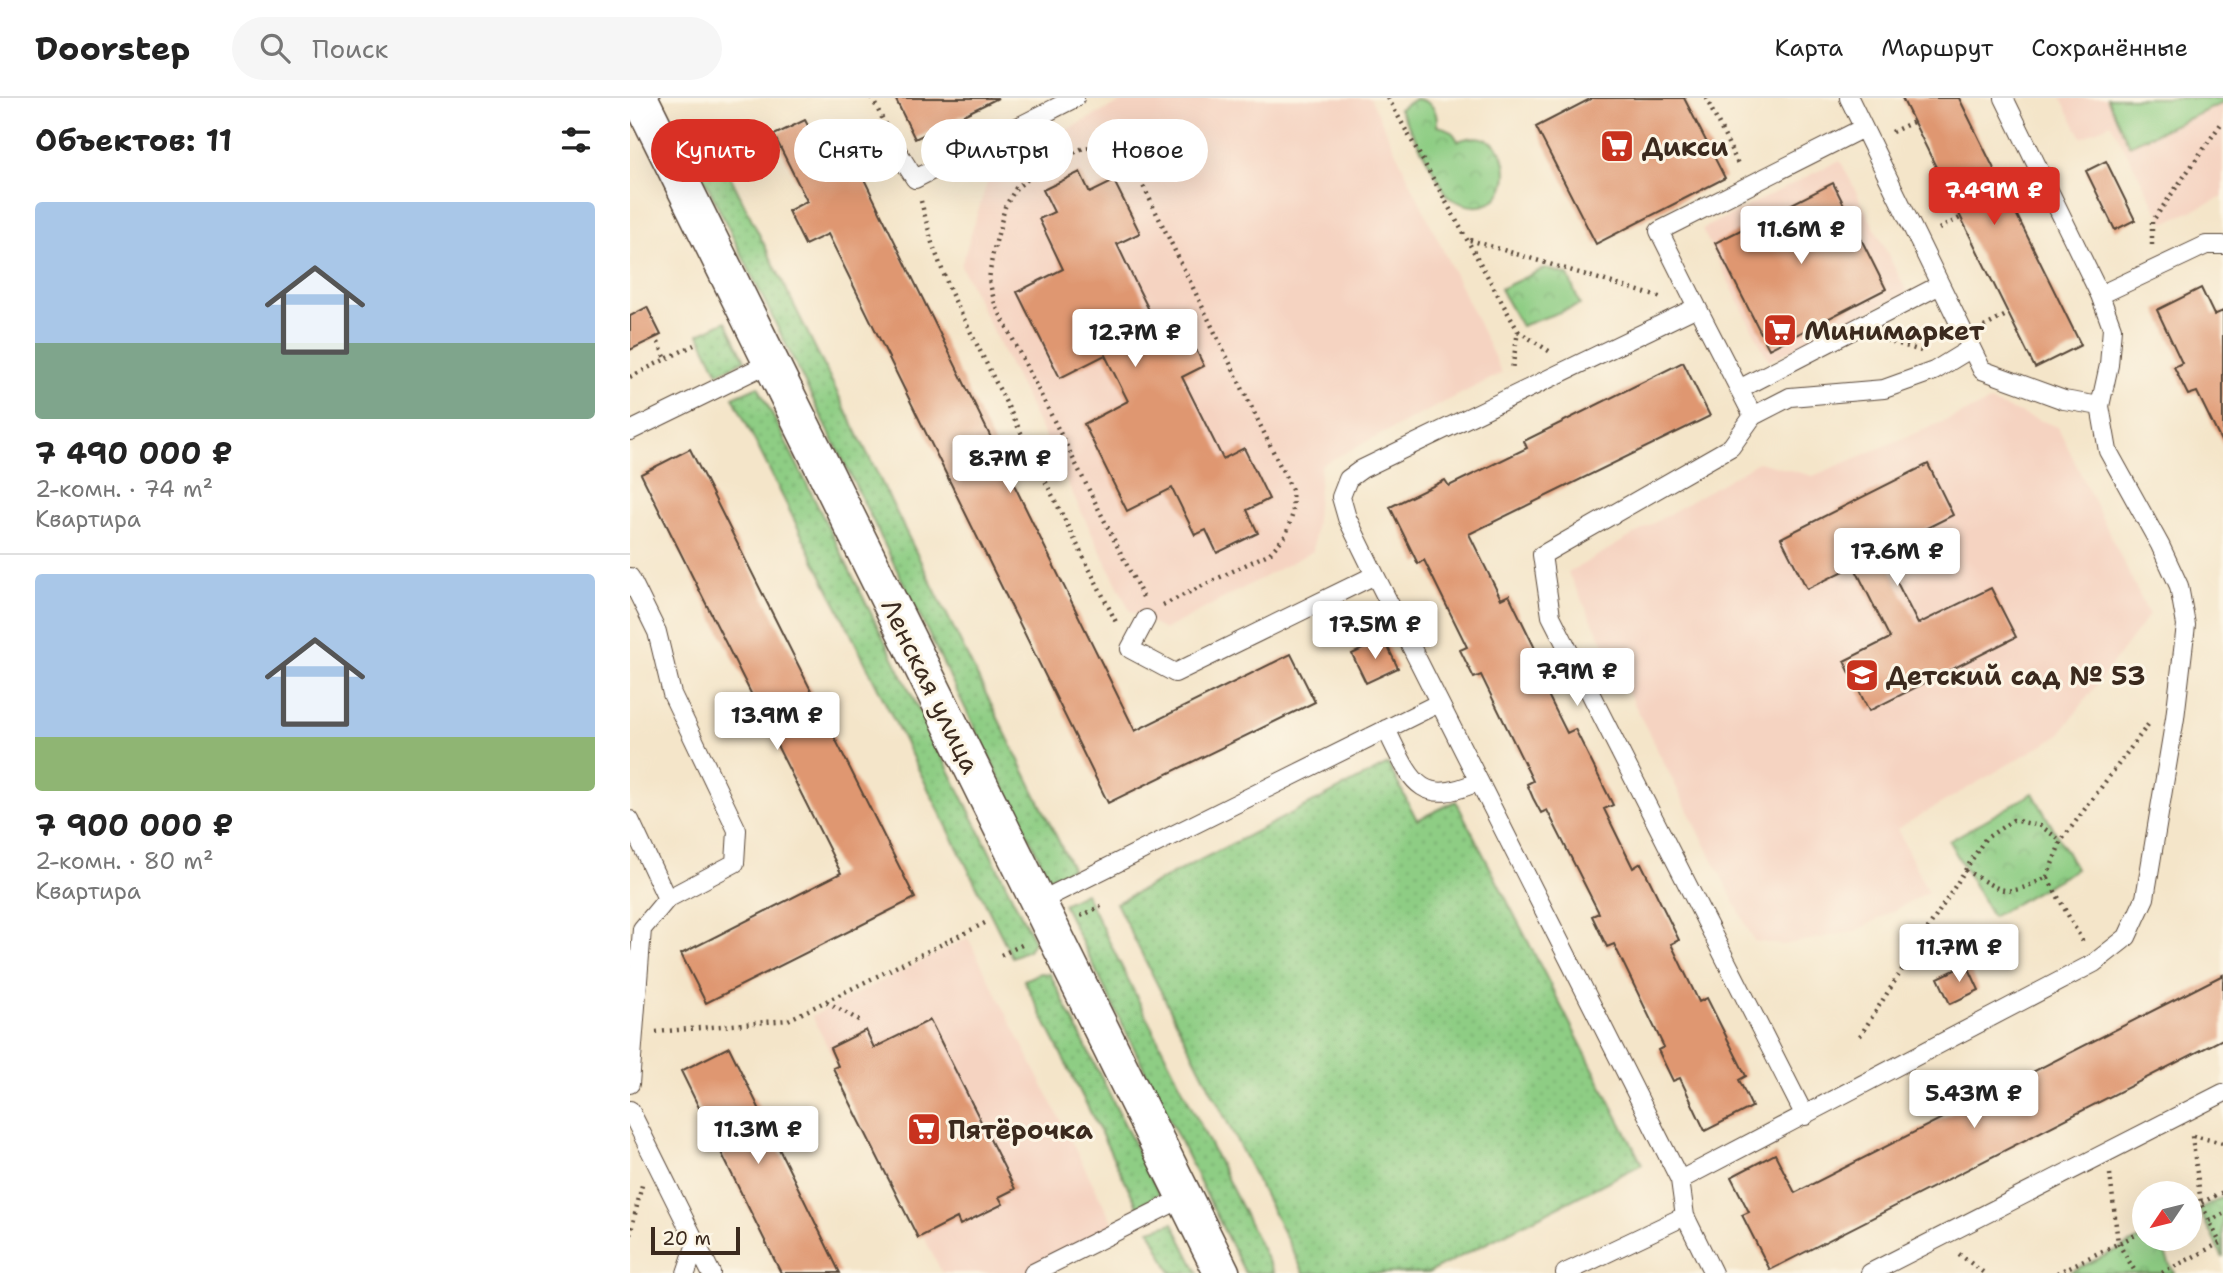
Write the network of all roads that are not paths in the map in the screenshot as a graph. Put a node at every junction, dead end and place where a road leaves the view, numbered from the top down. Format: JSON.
{"nodes":[{"id":1,"x":640,"y":98,"type":"edge"},
{"id":2,"x":1075,"y":98,"type":"edge"},
{"id":3,"x":1849,"y":98,"type":"edge"},
{"id":4,"x":2004,"y":98,"type":"edge"},
{"id":5,"x":1863,"y":128,"type":"junction"},
{"id":6,"x":907,"y":166,"type":"edge"},
{"id":7,"x":2223,"y":245,"type":"edge"},
{"id":8,"x":1940,"y":285,"type":"junction"},
{"id":9,"x":2100,"y":295,"type":"junction"},
{"id":10,"x":1697,"y":307,"type":"junction"},
{"id":11,"x":1970,"y":349,"type":"junction"},
{"id":12,"x":771,"y":362,"type":"junction"},
{"id":13,"x":1739,"y":388,"type":"junction"},
{"id":14,"x":2100,"y":406,"type":"junction"},
{"id":15,"x":1753,"y":416,"type":"junction"},
{"id":16,"x":630,"y":431,"type":"edge"},
{"id":17,"x":1375,"y":575,"type":"junction"},
{"id":18,"x":630,"y":577,"type":"edge"},
{"id":19,"x":1148,"y":616,"type":"road end"},
{"id":20,"x":1439,"y":703,"type":"junction"},
{"id":21,"x":1386,"y":729,"type":"junction"},
{"id":22,"x":1479,"y":781,"type":"junction"},
{"id":23,"x":630,"y":820,"type":"edge"},
{"id":24,"x":667,"y":899,"type":"junction"},
{"id":25,"x":1038,"y":902,"type":"junction"},
{"id":26,"x":630,"y":1084,"type":"edge"},
{"id":27,"x":2223,"y":1093,"type":"edge"},
{"id":28,"x":630,"y":1110,"type":"edge"},
{"id":29,"x":1805,"y":1115,"type":"junction"},
{"id":30,"x":1681,"y":1180,"type":"junction"},
{"id":31,"x":1185,"y":1197,"type":"junction"},
{"id":32,"x":1685,"y":1216,"type":"junction"},
{"id":33,"x":696,"y":1244,"type":"junction"},
{"id":34,"x":686,"y":1273,"type":"edge"},
{"id":35,"x":711,"y":1273,"type":"edge"},
{"id":36,"x":1033,"y":1273,"type":"edge"},
{"id":37,"x":1222,"y":1273,"type":"edge"},
{"id":38,"x":1565,"y":1273,"type":"edge"},
{"id":39,"x":1713,"y":1273,"type":"edge"},
{"id":40,"x":1870,"y":1273,"type":"edge"}],
"edges":[{"from":1,"to":12,"type":"street","name":"Ленская улица"},
{"from":2,"to":6,"type":"lane"},
{"from":3,"to":5,"type":"lane"},
{"from":4,"to":9,"type":"lane"},
{"from":5,"to":8,"type":"lane"},
{"from":5,"to":10,"type":"lane"},
{"from":7,"to":9,"type":"lane"},
{"from":8,"to":11,"type":"lane"},
{"from":8,"to":13,"type":"lane"},
{"from":9,"to":14,"type":"lane"},
{"from":10,"to":13,"type":"lane"},
{"from":10,"to":17,"type":"lane"},
{"from":11,"to":14,"type":"lane"},
{"from":11,"to":15,"type":"lane"},
{"from":12,"to":16,"type":"lane"},
{"from":12,"to":25,"type":"street","name":"Ленская улица"},
{"from":13,"to":15,"type":"lane"},
{"from":14,"to":29,"type":"lane"},
{"from":15,"to":29,"type":"lane"},
{"from":17,"to":19,"type":"lane"},
{"from":17,"to":20,"type":"lane"},
{"from":18,"to":24,"type":"lane"},
{"from":20,"to":21,"type":"lane"},
{"from":20,"to":22,"type":"lane"},
{"from":21,"to":22,"type":"lane"},
{"from":21,"to":25,"type":"lane"},
{"from":22,"to":30,"type":"lane"},
{"from":23,"to":24,"type":"lane"},
{"from":24,"to":26,"type":"lane"},
{"from":25,"to":31,"type":"street","name":"Ленская улица"},
{"from":27,"to":40,"type":"lane"},
{"from":28,"to":33,"type":"lane"},
{"from":29,"to":30,"type":"lane"},
{"from":30,"to":32,"type":"lane"},
{"from":31,"to":36,"type":"lane"},
{"from":31,"to":37,"type":"street","name":"Ленская улица"},
{"from":32,"to":38,"type":"lane"},
{"from":32,"to":39,"type":"lane"},
{"from":33,"to":34,"type":"lane"},
{"from":33,"to":35,"type":"lane"}]}
